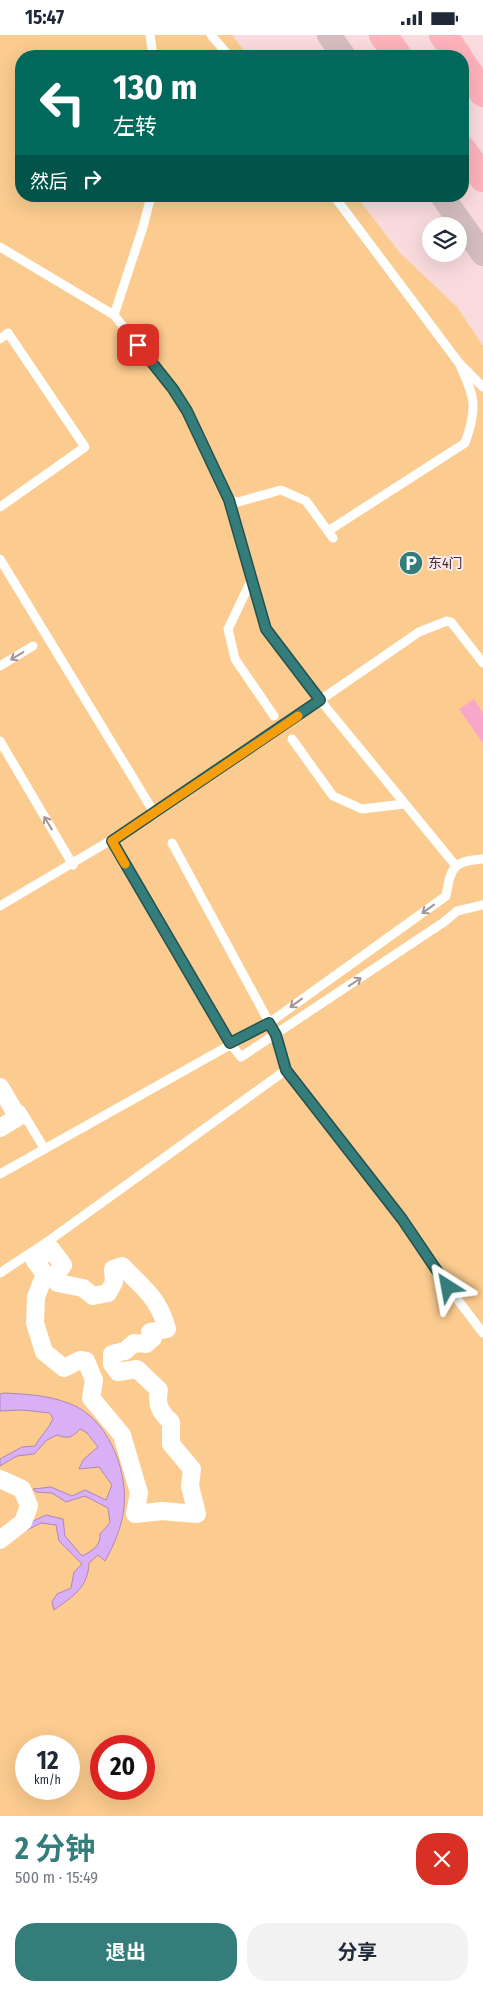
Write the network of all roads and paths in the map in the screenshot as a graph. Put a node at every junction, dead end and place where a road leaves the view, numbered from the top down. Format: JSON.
{"nodes":[{"id":1,"x":150,"y":35,"type":"edge"},
{"id":2,"x":212,"y":35,"type":"edge"},
{"id":3,"x":329,"y":35,"type":"edge"},
{"id":4,"x":383,"y":35,"type":"edge"},
{"id":5,"x":443,"y":35,"type":"edge"},
{"id":6,"x":152,"y":50,"type":"edge"},
{"id":7,"x":224,"y":50,"type":"edge"},
{"id":8,"x":340,"y":50,"type":"edge"},
{"id":9,"x":394,"y":50,"type":"edge"},
{"id":10,"x":454,"y":50,"type":"edge"},
{"id":11,"x":469,"y":73,"type":"edge"},
{"id":12,"x":483,"y":93,"type":"edge"},
{"id":13,"x":469,"y":159,"type":"edge"},
{"id":14,"x":483,"y":178,"type":"edge"},
{"id":15,"x":149,"y":202,"type":"edge"},
{"id":16,"x":338,"y":202,"type":"edge"},
{"id":17,"x":446,"y":202,"type":"edge"},
{"id":18,"x":0,"y":247,"type":"edge"},
{"id":19,"x":483,"y":254,"type":"edge"},
{"id":20,"x":114,"y":315,"type":"junction"},
{"id":21,"x":0,"y":339,"type":"edge"},
{"id":22,"x":459,"y":363,"type":"junction"},
{"id":23,"x":483,"y":387,"type":"edge"},
{"id":24,"x":229,"y":500,"type":"junction"},
{"id":25,"x":0,"y":507,"type":"edge"},
{"id":26,"x":0,"y":559,"type":"edge"},
{"id":27,"x":251,"y":581,"type":"junction"},
{"id":28,"x":33,"y":646,"type":"dead end"},
{"id":29,"x":483,"y":663,"type":"edge"},
{"id":30,"x":0,"y":666,"type":"edge"},
{"id":31,"x":320,"y":700,"type":"junction"},
{"id":32,"x":274,"y":716,"type":"dead end"},
{"id":33,"x":292,"y":739,"type":"dead end"},
{"id":34,"x":0,"y":741,"type":"edge"},
{"id":35,"x":404,"y":804,"type":"junction"},
{"id":36,"x":156,"y":813,"type":"junction"},
{"id":37,"x":112,"y":841,"type":"junction"},
{"id":38,"x":172,"y":843,"type":"dead end"},
{"id":39,"x":483,"y":859,"type":"edge"},
{"id":40,"x":73,"y":865,"type":"junction"},
{"id":41,"x":456,"y":865,"type":"junction"},
{"id":42,"x":446,"y":896,"type":"junction"},
{"id":43,"x":483,"y":905,"type":"edge"},
{"id":44,"x":0,"y":906,"type":"edge"},
{"id":45,"x":457,"y":911,"type":"junction"},
{"id":46,"x":269,"y":1023,"type":"junction"},
{"id":47,"x":276,"y":1035,"type":"junction"},
{"id":48,"x":230,"y":1043,"type":"junction"},
{"id":49,"x":286,"y":1070,"type":"junction"},
{"id":50,"x":0,"y":1075,"type":"edge"},
{"id":51,"x":0,"y":1087,"type":"edge"},
{"id":52,"x":0,"y":1128,"type":"edge"},
{"id":53,"x":44,"y":1148,"type":"junction"},
{"id":54,"x":0,"y":1174,"type":"edge"},
{"id":55,"x":0,"y":1273,"type":"edge"},
{"id":56,"x":483,"y":1333,"type":"edge"},
{"id":57,"x":112,"y":1354,"type":"joint"},
{"id":58,"x":0,"y":1479,"type":"edge"},
{"id":59,"x":0,"y":1540,"type":"edge"}],
"edges":[{"from":1,"to":6,"type":"lane"},
{"from":2,"to":7,"type":"lane"},
{"from":3,"to":8,"type":"street"},
{"from":4,"to":9,"type":"highway"},
{"from":5,"to":10,"type":"highway"},
{"from":11,"to":12,"type":"highway"},
{"from":13,"to":14,"type":"highway"},
{"from":15,"to":20,"type":"lane"},
{"from":16,"to":22,"type":"lane"},
{"from":17,"to":19,"type":"street"},
{"from":18,"to":20,"type":"lane"},
{"from":20,"to":24,"type":"lane"},
{"from":21,"to":25,"type":"lane"},
{"from":22,"to":23,"type":"lane"},
{"from":22,"to":24,"type":"lane"},
{"from":24,"to":27,"type":"lane"},
{"from":26,"to":36,"type":"lane"},
{"from":27,"to":31,"type":"lane"},
{"from":27,"to":32,"type":"lane"},
{"from":28,"to":30,"type":"lane","one_way":true},
{"from":29,"to":31,"type":"lane"},
{"from":31,"to":35,"type":"lane"},
{"from":31,"to":36,"type":"lane"},
{"from":33,"to":35,"type":"lane"},
{"from":40,"to":34,"type":"lane","one_way":true},
{"from":35,"to":41,"type":"lane"},
{"from":36,"to":37,"type":"lane"},
{"from":37,"to":40,"type":"lane"},
{"from":37,"to":48,"type":"lane"},
{"from":38,"to":46,"type":"lane"},
{"from":39,"to":41,"type":"lane"},
{"from":40,"to":44,"type":"lane"},
{"from":41,"to":42,"type":"lane"},
{"from":42,"to":45,"type":"lane"},
{"from":42,"to":46,"type":"lane","one_way":true},
{"from":43,"to":45,"type":"lane"},
{"from":47,"to":45,"type":"lane","one_way":true},
{"from":46,"to":47,"type":"lane"},
{"from":46,"to":48,"type":"lane"},
{"from":47,"to":48,"type":"lane"},
{"from":47,"to":49,"type":"lane"},
{"from":48,"to":53,"type":"lane"},
{"from":49,"to":55,"type":"lane"},
{"from":49,"to":56,"type":"lane"},
{"from":50,"to":53,"type":"lane"},
{"from":51,"to":52,"type":"street"},
{"from":53,"to":54,"type":"lane"},
{"from":57,"to":57,"type":"street"},
{"from":58,"to":59,"type":"street"}]}
